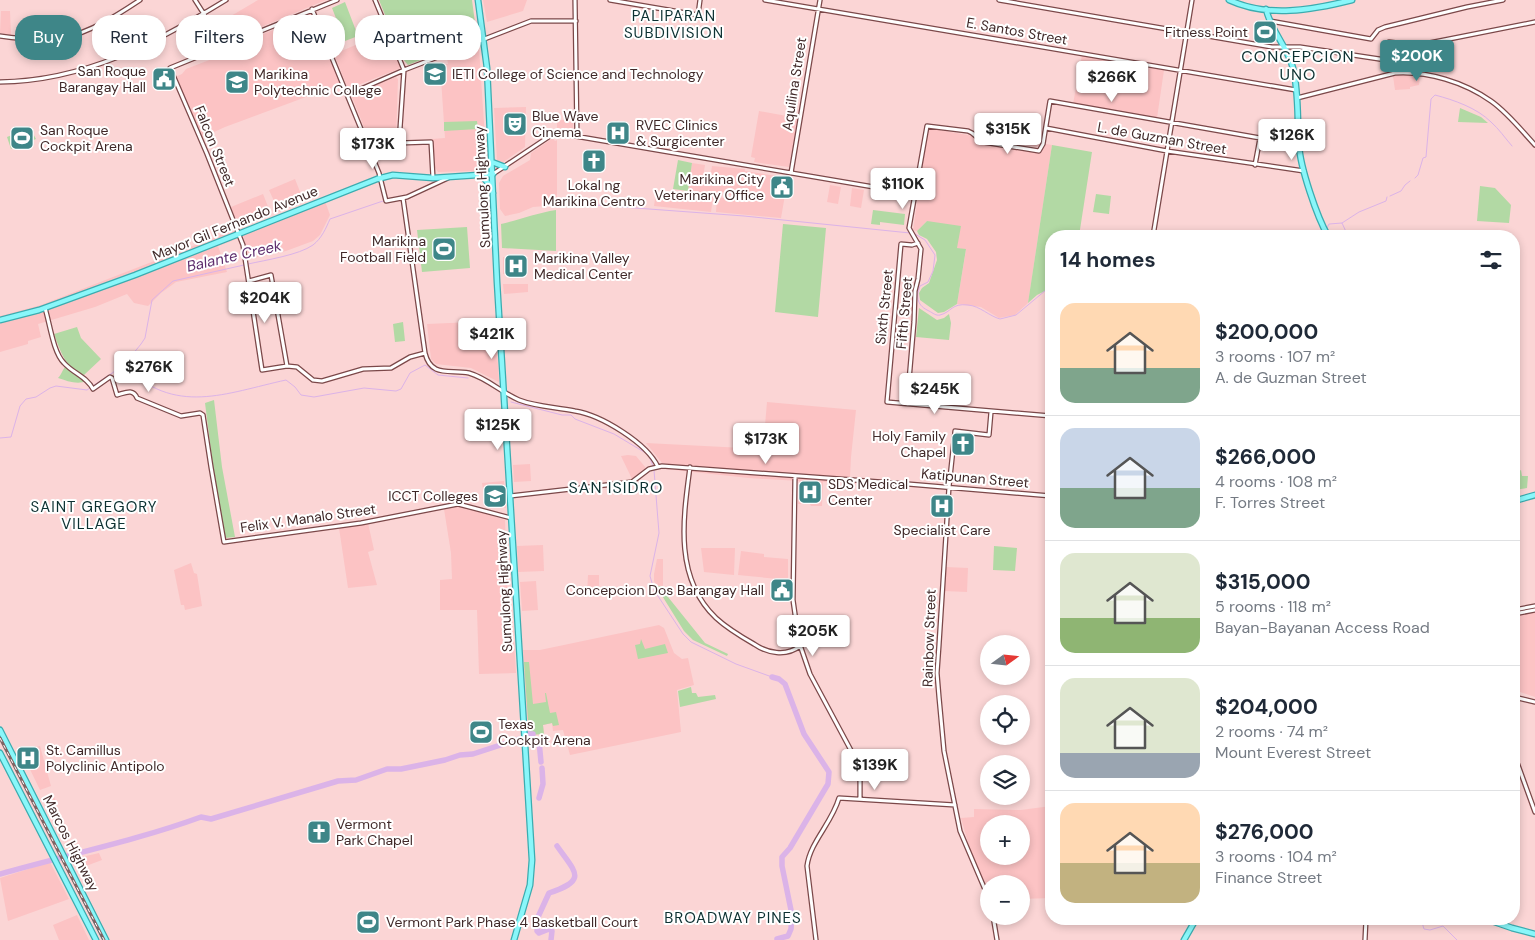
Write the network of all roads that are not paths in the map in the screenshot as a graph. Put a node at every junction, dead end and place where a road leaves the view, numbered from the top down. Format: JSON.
{"nodes":[{"id":1,"x":140,"y":0,"type":"edge"},
{"id":2,"x":195,"y":0,"type":"edge"},
{"id":3,"x":226,"y":0,"type":"edge"},
{"id":4,"x":336,"y":0,"type":"edge"},
{"id":5,"x":375,"y":0,"type":"edge"},
{"id":6,"x":478,"y":0,"type":"edge"},
{"id":7,"x":576,"y":0,"type":"edge"},
{"id":8,"x":610,"y":0,"type":"edge"},
{"id":9,"x":700,"y":0,"type":"edge"},
{"id":10,"x":764,"y":0,"type":"edge"},
{"id":11,"x":820,"y":0,"type":"edge"},
{"id":12,"x":999,"y":0,"type":"edge"},
{"id":13,"x":1192,"y":0,"type":"edge"},
{"id":14,"x":1229,"y":0,"type":"edge"},
{"id":15,"x":1352,"y":0,"type":"edge"},
{"id":16,"x":1503,"y":0,"type":"edge"},
{"id":17,"x":819,"y":8,"type":"junction"},
{"id":18,"x":1266,"y":9,"type":"junction"},
{"id":19,"x":312,"y":10,"type":"junction"},
{"id":20,"x":204,"y":14,"type":"junction"},
{"id":21,"x":576,"y":21,"type":"junction"},
{"id":22,"x":1268,"y":21,"type":"junction"},
{"id":23,"x":1535,"y":22,"type":"edge"},
{"id":24,"x":263,"y":31,"type":"edge"},
{"id":25,"x":1185,"y":32,"type":"junction"},
{"id":26,"x":0,"y":36,"type":"edge"},
{"id":27,"x":484,"y":40,"type":"junction"},
{"id":28,"x":1285,"y":48,"type":"junction"},
{"id":29,"x":192,"y":60,"type":"edge"},
{"id":30,"x":404,"y":70,"type":"junction"},
{"id":31,"x":1179,"y":70,"type":"junction"},
{"id":32,"x":0,"y":82,"type":"edge"},
{"id":33,"x":1296,"y":90,"type":"junction"},
{"id":34,"x":347,"y":94,"type":"junction"},
{"id":35,"x":1297,"y":98,"type":"junction"},
{"id":36,"x":1171,"y":123,"type":"junction"},
{"id":37,"x":1046,"y":128,"type":"junction"},
{"id":38,"x":577,"y":136,"type":"junction"},
{"id":39,"x":1535,"y":145,"type":"edge"},
{"id":40,"x":1167,"y":151,"type":"junction"},
{"id":41,"x":492,"y":162,"type":"junction"},
{"id":42,"x":1254,"y":165,"type":"junction"},
{"id":43,"x":505,"y":167,"type":"junction"},
{"id":44,"x":1305,"y":172,"type":"junction"},
{"id":45,"x":791,"y":173,"type":"junction"},
{"id":46,"x":493,"y":174,"type":"junction"},
{"id":47,"x":480,"y":176,"type":"junction"},
{"id":48,"x":449,"y":177,"type":"junction"},
{"id":49,"x":381,"y":178,"type":"junction"},
{"id":50,"x":433,"y":178,"type":"junction"},
{"id":51,"x":915,"y":194,"type":"junction"},
{"id":52,"x":494,"y":197,"type":"junction"},
{"id":53,"x":403,"y":198,"type":"junction"},
{"id":54,"x":1155,"y":230,"type":"edge"},
{"id":55,"x":1325,"y":230,"type":"edge"},
{"id":56,"x":238,"y":233,"type":"junction"},
{"id":57,"x":917,"y":242,"type":"junction"},
{"id":58,"x":249,"y":281,"type":"junction"},
{"id":59,"x":46,"y":308,"type":"junction"},
{"id":60,"x":0,"y":320,"type":"edge"},
{"id":61,"x":425,"y":353,"type":"junction"},
{"id":62,"x":287,"y":366,"type":"junction"},
{"id":63,"x":504,"y":394,"type":"junction"},
{"id":64,"x":907,"y":404,"type":"junction"},
{"id":65,"x":991,"y":412,"type":"junction"},
{"id":66,"x":1045,"y":416,"type":"edge"},
{"id":67,"x":655,"y":467,"type":"junction"},
{"id":68,"x":690,"y":467,"type":"junction"},
{"id":69,"x":795,"y":477,"type":"junction"},
{"id":70,"x":949,"y":487,"type":"junction"},
{"id":71,"x":1045,"y":495,"type":"edge"},
{"id":72,"x":1535,"y":495,"type":"edge"},
{"id":73,"x":510,"y":496,"type":"junction"},
{"id":74,"x":1520,"y":500,"type":"edge"},
{"id":75,"x":511,"y":518,"type":"junction"},
{"id":76,"x":1535,"y":606,"type":"edge"},
{"id":77,"x":1520,"y":610,"type":"edge"},
{"id":78,"x":1535,"y":610,"type":"edge"},
{"id":79,"x":1520,"y":611,"type":"edge"},
{"id":80,"x":800,"y":646,"type":"junction"},
{"id":81,"x":1520,"y":698,"type":"edge"},
{"id":82,"x":1535,"y":702,"type":"edge"},
{"id":83,"x":0,"y":730,"type":"edge"},
{"id":84,"x":0,"y":753,"type":"edge"},
{"id":85,"x":1520,"y":771,"type":"edge"},
{"id":86,"x":860,"y":799,"type":"junction"},
{"id":87,"x":955,"y":805,"type":"junction"},
{"id":88,"x":1535,"y":812,"type":"edge"},
{"id":89,"x":980,"y":879,"type":"edge"},
{"id":90,"x":994,"y":925,"type":"edge"},
{"id":91,"x":1193,"y":925,"type":"edge"},
{"id":92,"x":1365,"y":925,"type":"edge"},
{"id":93,"x":1503,"y":925,"type":"edge"},
{"id":94,"x":1535,"y":934,"type":"edge"},
{"id":95,"x":96,"y":940,"type":"edge"},
{"id":96,"x":106,"y":940,"type":"edge"},
{"id":97,"x":514,"y":940,"type":"edge"},
{"id":98,"x":816,"y":940,"type":"edge"},
{"id":99,"x":997,"y":940,"type":"edge"},
{"id":100,"x":1184,"y":940,"type":"edge"},
{"id":101,"x":1364,"y":940,"type":"edge"}],
"edges":[{"from":1,"to":26,"type":"street"},
{"from":2,"to":20,"type":"street"},
{"from":3,"to":20,"type":"street"},
{"from":4,"to":19,"type":"street"},
{"from":5,"to":30,"type":"street"},
{"from":6,"to":27,"type":"main road","name":"Sumulong Highway"},
{"from":7,"to":21,"type":"street"},
{"from":8,"to":9,"type":"street"},
{"from":10,"to":17,"type":"street","name":"E. Santos Street"},
{"from":11,"to":17,"type":"street","name":"Aquilina Street"},
{"from":12,"to":25,"type":"street"},
{"from":13,"to":25,"type":"street"},
{"from":14,"to":18,"type":"main road"},
{"from":15,"to":18,"type":"main road"},
{"from":16,"to":22,"type":"street"},
{"from":17,"to":31,"type":"street","name":"E. Santos Street"},
{"from":17,"to":45,"type":"street","name":"Aquilina Street"},
{"from":18,"to":22,"type":"main road"},
{"from":19,"to":24,"type":"street"},
{"from":19,"to":34,"type":"street"},
{"from":20,"to":32,"type":"street"},
{"from":21,"to":27,"type":"street"},
{"from":21,"to":38,"type":"street"},
{"from":22,"to":28,"type":"main road"},
{"from":23,"to":28,"type":"street"},
{"from":25,"to":28,"type":"street"},
{"from":25,"to":31,"type":"street"},
{"from":27,"to":30,"type":"street"},
{"from":27,"to":41,"type":"main road","name":"Sumulong Highway"},
{"from":28,"to":33,"type":"main road"},
{"from":29,"to":56,"type":"street","name":"Falcon Street"},
{"from":30,"to":34,"type":"street"},
{"from":30,"to":50,"type":"street"},
{"from":31,"to":33,"type":"street","name":"E. Santos Street"},
{"from":31,"to":36,"type":"street"},
{"from":33,"to":35,"type":"main road"},
{"from":34,"to":49,"type":"street"},
{"from":35,"to":39,"type":"street"},
{"from":35,"to":44,"type":"main road"},
{"from":36,"to":37,"type":"street"},
{"from":36,"to":40,"type":"street"},
{"from":36,"to":42,"type":"street"},
{"from":37,"to":40,"type":"street","name":"L. de Guzman Street"},
{"from":37,"to":51,"type":"street"},
{"from":38,"to":43,"type":"street","name":"Mayor Gil Fernando Avenue"},
{"from":38,"to":45,"type":"street","name":"Mayor Gil Fernando Avenue"},
{"from":40,"to":42,"type":"street","name":"L. de Guzman Street"},
{"from":40,"to":54,"type":"street"},
{"from":41,"to":43,"type":"main road"},
{"from":41,"to":46,"type":"main road","name":"Sumulong Highway"},
{"from":42,"to":44,"type":"street","name":"L. de Guzman Street"},
{"from":43,"to":46,"type":"street","name":"Mayor Gil Fernando Avenue"},
{"from":44,"to":55,"type":"main road"},
{"from":45,"to":51,"type":"street","name":"Mayor Gil Fernando Avenue"},
{"from":46,"to":47,"type":"main road","name":"Mayor Gil Fernando Avenue"},
{"from":46,"to":52,"type":"main road","name":"Sumulong Highway"},
{"from":47,"to":48,"type":"main road","name":"Mayor Gil Fernando Avenue"},
{"from":47,"to":52,"type":"main road"},
{"from":48,"to":50,"type":"main road","name":"Mayor Gil Fernando Avenue"},
{"from":48,"to":53,"type":"street"},
{"from":49,"to":50,"type":"main road","name":"Mayor Gil Fernando Avenue"},
{"from":49,"to":53,"type":"street"},
{"from":49,"to":56,"type":"main road","name":"Mayor Gil Fernando Avenue"},
{"from":51,"to":57,"type":"street","name":"Fifth Street"},
{"from":52,"to":63,"type":"main road","name":"Sumulong Highway"},
{"from":53,"to":61,"type":"street"},
{"from":56,"to":58,"type":"street","name":"Falcon Street"},
{"from":56,"to":59,"type":"main road","name":"Mayor Gil Fernando Avenue"},
{"from":57,"to":64,"type":"street","name":"Fifth Street"},
{"from":57,"to":64,"type":"street","name":"Sixth Street"},
{"from":58,"to":62,"type":"street","name":"Falcon Street"},
{"from":58,"to":62,"type":"street"},
{"from":59,"to":60,"type":"main road","name":"Mayor Gil Fernando Avenue"},
{"from":59,"to":75,"type":"street","name":"Felix V. Manalo Street"},
{"from":61,"to":62,"type":"street"},
{"from":61,"to":63,"type":"street"},
{"from":63,"to":67,"type":"street"},
{"from":63,"to":73,"type":"main road","name":"Sumulong Highway"},
{"from":64,"to":65,"type":"street"},
{"from":65,"to":66,"type":"street"},
{"from":65,"to":70,"type":"street","name":"Rainbow Street"},
{"from":67,"to":68,"type":"street","name":"Katipunan Street"},
{"from":67,"to":73,"type":"street"},
{"from":68,"to":69,"type":"street","name":"Katipunan Street"},
{"from":68,"to":80,"type":"street"},
{"from":69,"to":70,"type":"street","name":"Katipunan Street"},
{"from":69,"to":80,"type":"street"},
{"from":70,"to":71,"type":"street","name":"Katipunan Street"},
{"from":70,"to":87,"type":"street","name":"Rainbow Street"},
{"from":72,"to":74,"type":"main road"},
{"from":73,"to":75,"type":"main road","name":"Sumulong Highway"},
{"from":75,"to":97,"type":"main road","name":"Sumulong Highway"},
{"from":76,"to":77,"type":"street"},
{"from":78,"to":79,"type":"street"},
{"from":80,"to":86,"type":"street"},
{"from":81,"to":82,"type":"street"},
{"from":83,"to":96,"type":"main road","name":"Marcos Highway"},
{"from":84,"to":95,"type":"main road","name":"Marcos Highway"},
{"from":85,"to":88,"type":"street"},
{"from":86,"to":87,"type":"street"},
{"from":86,"to":98,"type":"street"},
{"from":87,"to":89,"type":"street","name":"Rainbow Street"},
{"from":90,"to":99,"type":"street"},
{"from":91,"to":100,"type":"main road"},
{"from":92,"to":101,"type":"street"},
{"from":93,"to":94,"type":"main road"}]}
